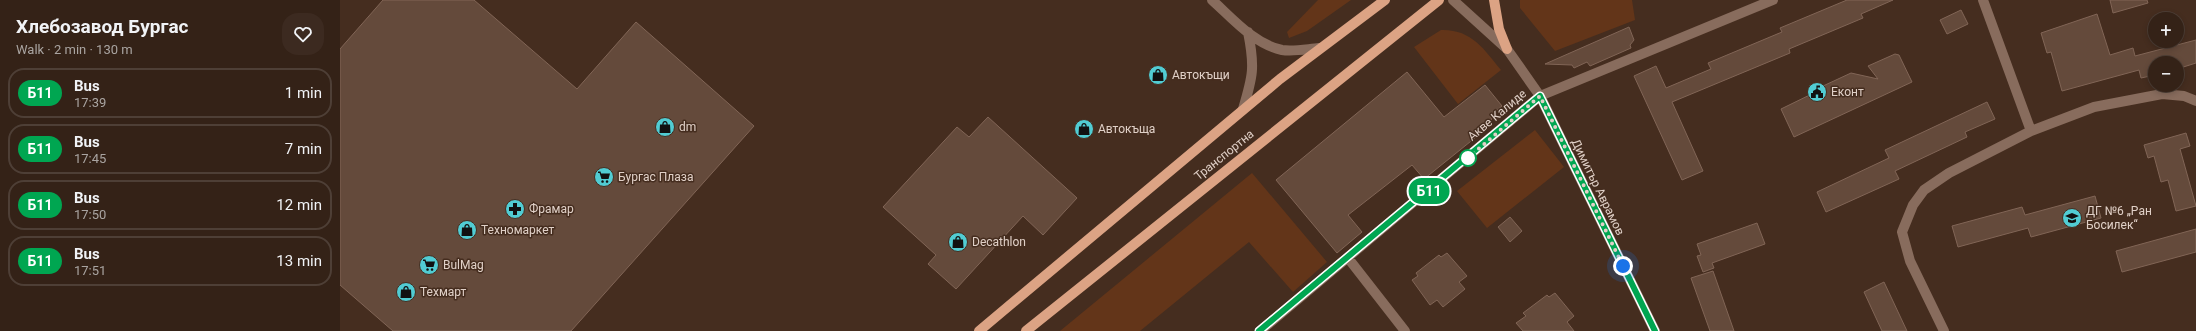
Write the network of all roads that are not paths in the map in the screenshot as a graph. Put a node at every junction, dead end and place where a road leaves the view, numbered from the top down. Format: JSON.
{"nodes":[{"id":1,"x":1212,"y":0,"type":"edge"},
{"id":2,"x":1385,"y":0,"type":"edge"},
{"id":3,"x":1439,"y":0,"type":"edge"},
{"id":4,"x":1453,"y":0,"type":"edge"},
{"id":5,"x":1494,"y":0,"type":"edge"},
{"id":6,"x":1773,"y":0,"type":"edge"},
{"id":7,"x":1983,"y":0,"type":"edge"},
{"id":8,"x":1248,"y":32,"type":"junction"},
{"id":9,"x":1319,"y":48,"type":"junction"},
{"id":10,"x":1507,"y":49,"type":"junction"},
{"id":11,"x":1540,"y":96,"type":"junction"},
{"id":12,"x":2196,"y":101,"type":"edge"},
{"id":13,"x":1243,"y":109,"type":"junction"},
{"id":14,"x":2031,"y":131,"type":"junction"},
{"id":15,"x":1348,"y":258,"type":"junction"},
{"id":16,"x":978,"y":331,"type":"edge"},
{"id":17,"x":1026,"y":331,"type":"edge"},
{"id":18,"x":1260,"y":331,"type":"edge"},
{"id":19,"x":1405,"y":331,"type":"edge"},
{"id":20,"x":1655,"y":331,"type":"edge"},
{"id":21,"x":1944,"y":331,"type":"edge"}],
"edges":[{"from":1,"to":8,"type":"street"},
{"from":2,"to":9,"type":"main road","name":"Транспортна"},
{"from":3,"to":17,"type":"main road","name":"Транспортна"},
{"from":4,"to":10,"type":"street","name":"Димитър Аврамов"},
{"from":5,"to":10,"type":"main road"},
{"from":6,"to":11,"type":"street","name":"Акве Калиде"},
{"from":7,"to":14,"type":"street"},
{"from":8,"to":9,"type":"street"},
{"from":8,"to":13,"type":"street"},
{"from":9,"to":13,"type":"main road","name":"Транспортна"},
{"from":10,"to":11,"type":"street","name":"Димитър Аврамов"},
{"from":11,"to":15,"type":"street","name":"Акве Калиде"},
{"from":11,"to":20,"type":"street","name":"Димитър Аврамов"},
{"from":12,"to":14,"type":"street"},
{"from":13,"to":16,"type":"main road","name":"Транспортна"},
{"from":14,"to":21,"type":"street"},
{"from":15,"to":18,"type":"street","name":"Акве Калиде"},
{"from":15,"to":19,"type":"street"}]}
